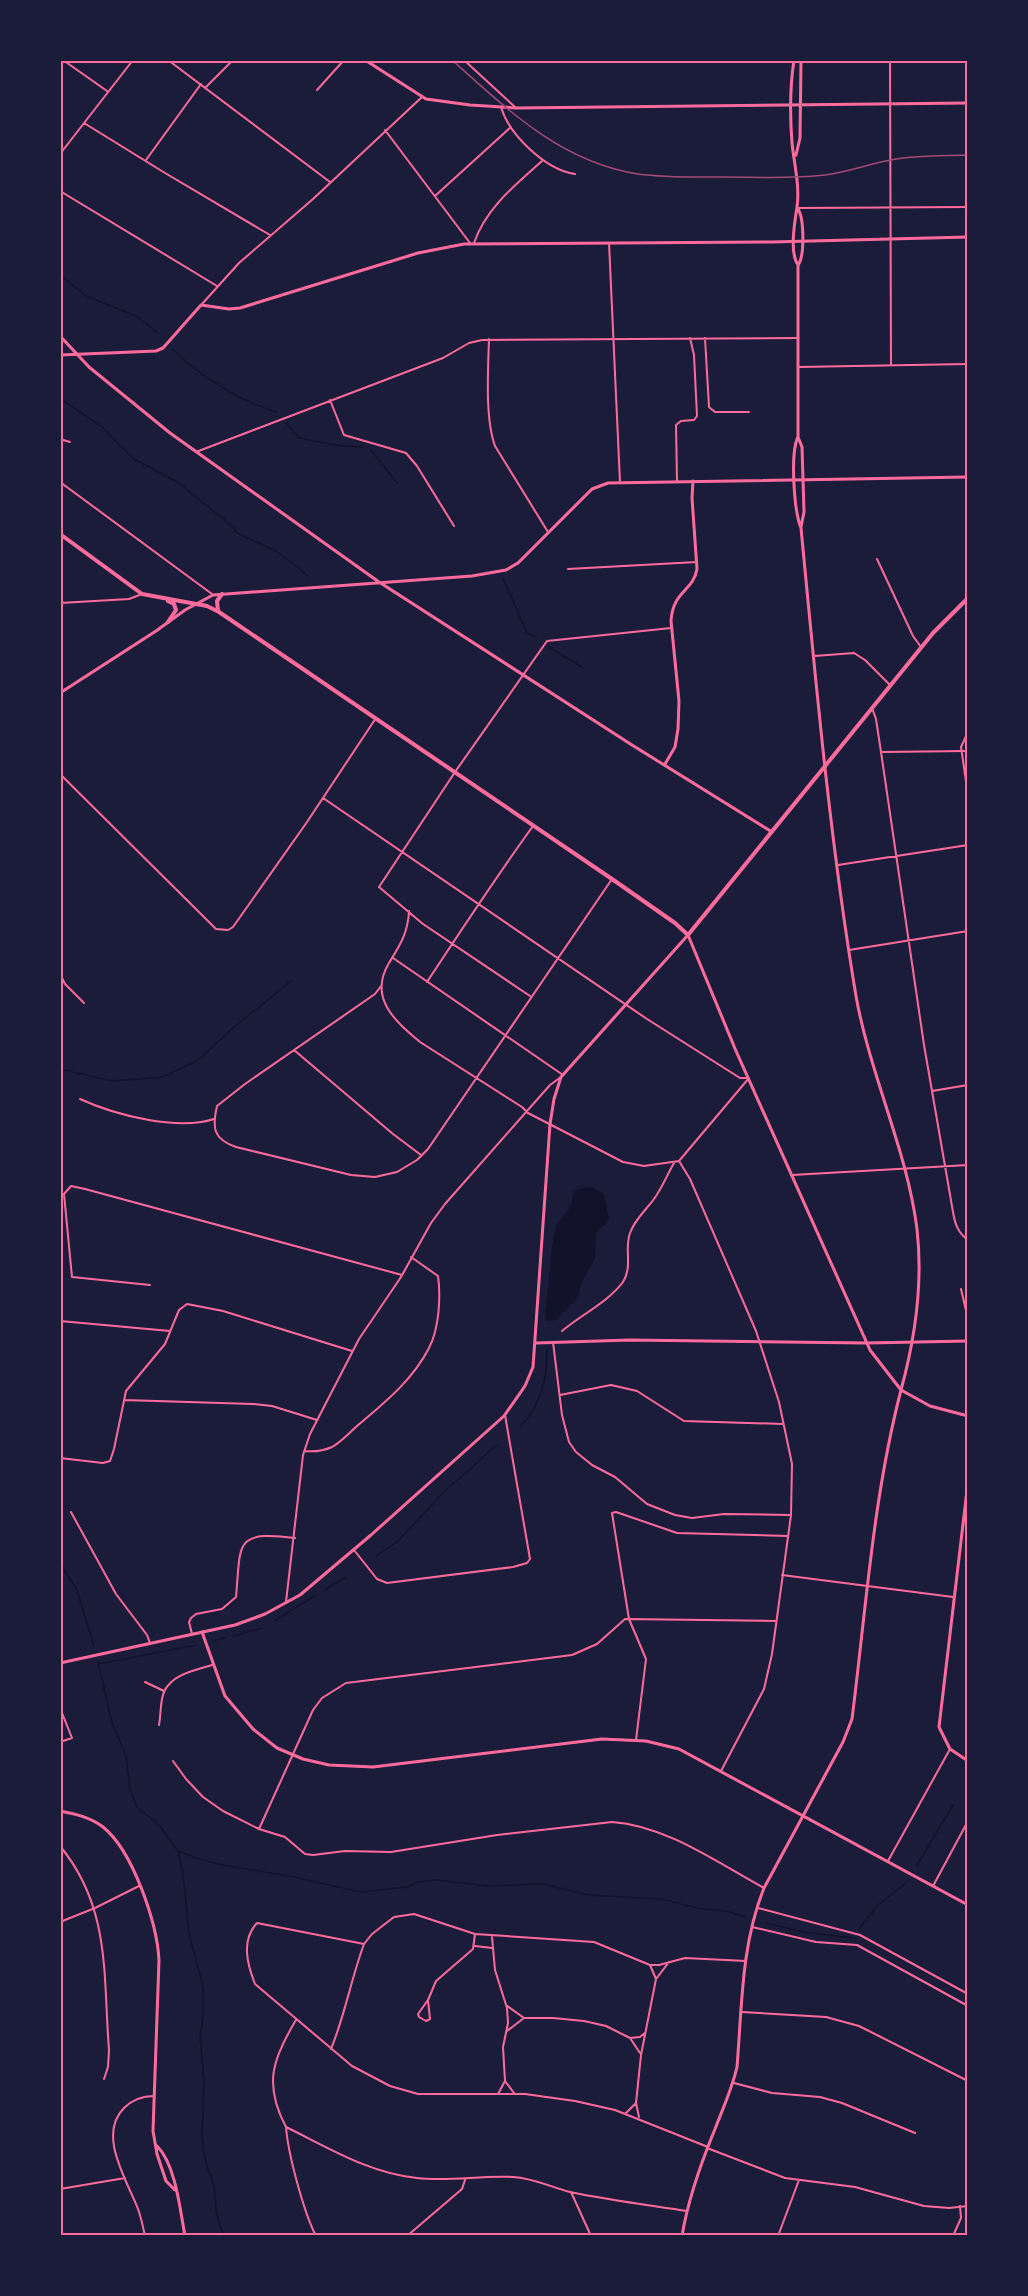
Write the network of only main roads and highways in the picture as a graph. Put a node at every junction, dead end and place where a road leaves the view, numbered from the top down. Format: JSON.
{"nodes":[{"id":1,"x":60,"y":534,"type":"edge"},
{"id":2,"x":222,"y":594,"type":"road end"},
{"id":3,"x":968,"y":598,"type":"edge"},
{"id":4,"x":165,"y":599,"type":"junction"},
{"id":5,"x":218,"y":612,"type":"junction"},
{"id":6,"x":168,"y":622,"type":"road end"}],
"edges":[{"from":1,"to":4,"type":"main road"},
{"from":2,"to":5,"type":"main road"},
{"from":3,"to":5,"type":"main road"},
{"from":4,"to":5,"type":"main road"},
{"from":4,"to":6,"type":"main road"}]}
